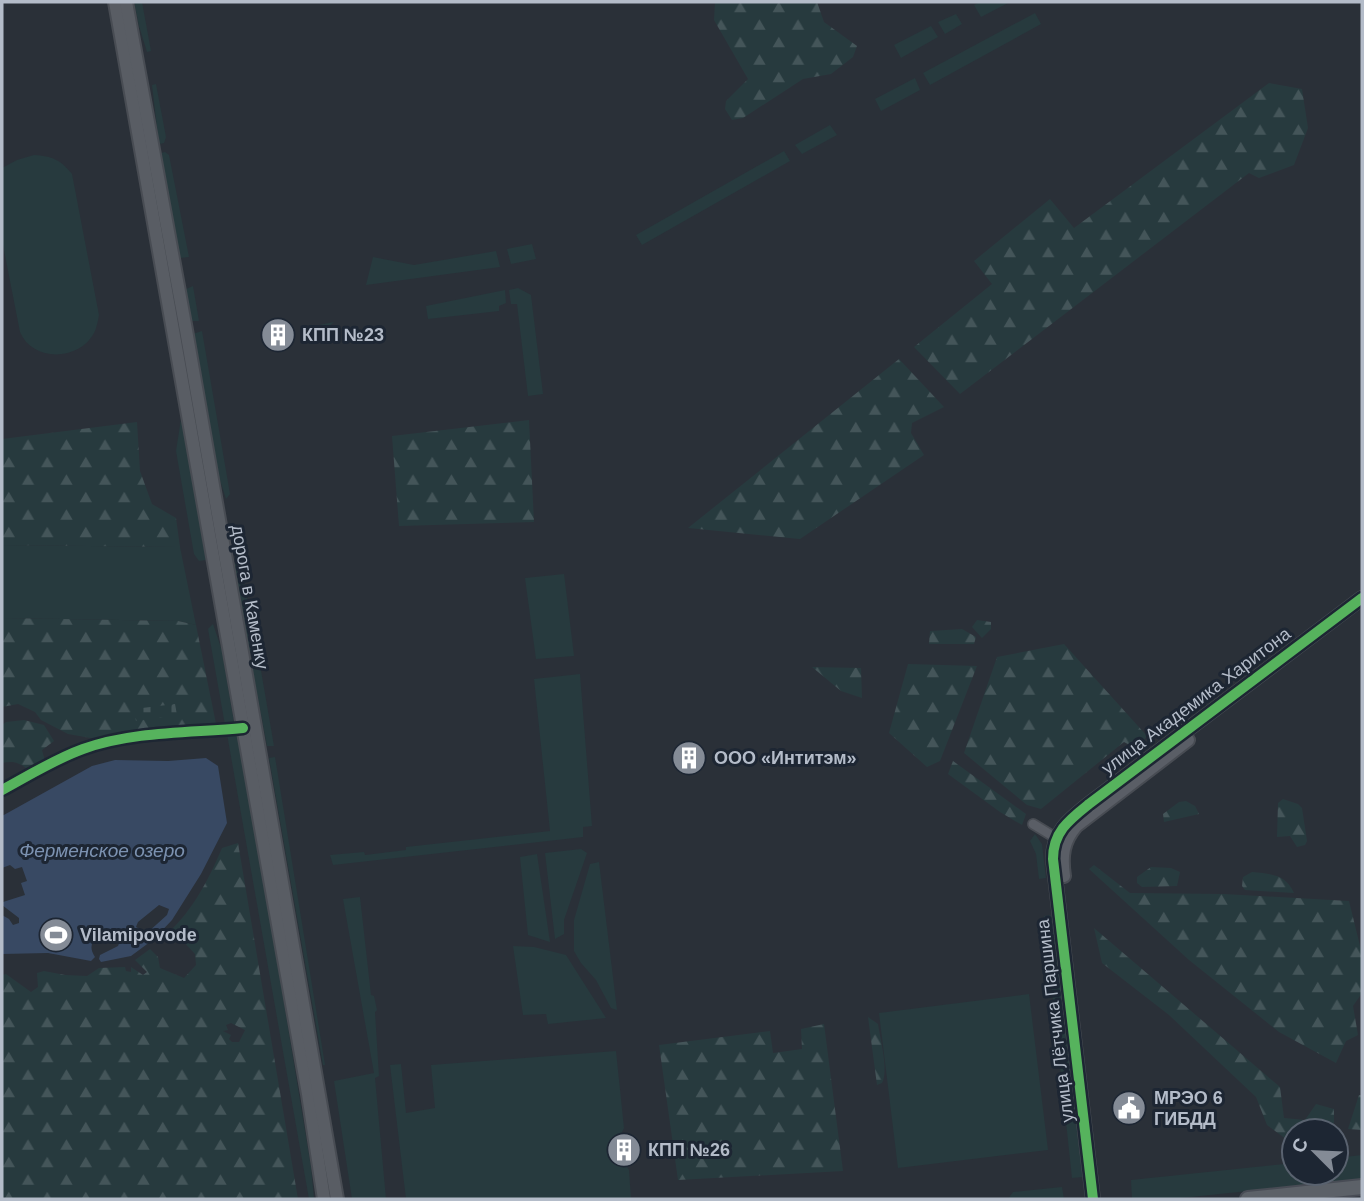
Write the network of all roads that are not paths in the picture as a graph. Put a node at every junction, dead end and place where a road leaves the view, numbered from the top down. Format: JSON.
{"nodes":[{"id":1,"x":115,"y":2,"type":"edge"},
{"id":2,"x":126,"y":2,"type":"edge"},
{"id":3,"x":1362,"y":598,"type":"edge"},
{"id":4,"x":1362,"y":608,"type":"edge"},
{"id":5,"x":243,"y":729,"type":"junction"},
{"id":6,"x":2,"y":790,"type":"edge"},
{"id":7,"x":1032,"y":824,"type":"dead end"},
{"id":8,"x":1056,"y":838,"type":"junction"},
{"id":9,"x":1063,"y":850,"type":"joint"},
{"id":10,"x":1362,"y":1187,"type":"edge"},
{"id":11,"x":324,"y":1199,"type":"edge"},
{"id":12,"x":337,"y":1199,"type":"edge"},
{"id":13,"x":1093,"y":1199,"type":"edge"},
{"id":14,"x":1102,"y":1199,"type":"edge"},
{"id":15,"x":1248,"y":1199,"type":"edge"}],
"edges":[{"from":1,"to":5,"type":"main road","name":"дорога в Каменку"},
{"from":2,"to":12,"type":"main road","name":"дорога в Каменку"},
{"from":3,"to":8,"type":"street","name":"улица Академика Харитона"},
{"from":4,"to":9,"type":"street","name":"улица Академика Харитона"},
{"from":5,"to":6,"type":"street"},
{"from":5,"to":11,"type":"main road","name":"дорога в Каменку"},
{"from":7,"to":8,"type":"street"},
{"from":8,"to":13,"type":"street","name":"улица Лётчика Паршина"},
{"from":9,"to":14,"type":"street","name":"улица Лётчика Паршина"},
{"from":10,"to":15,"type":"main road"}]}
